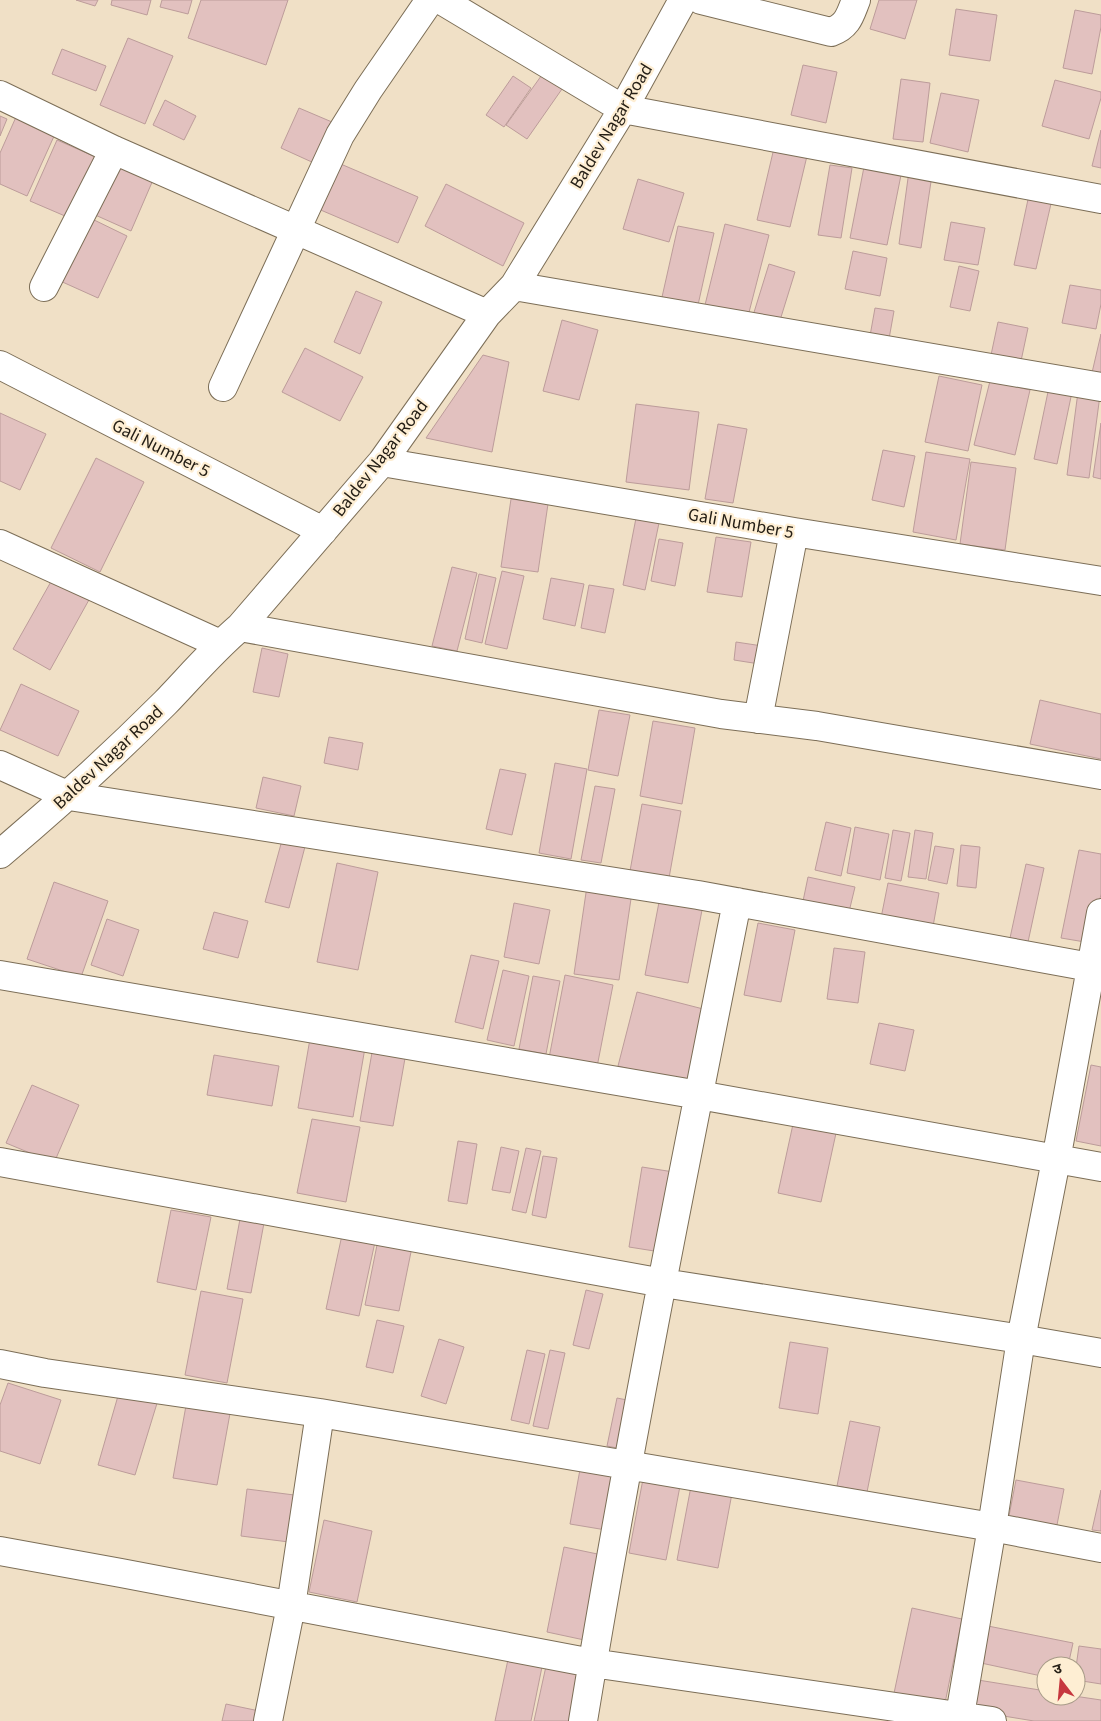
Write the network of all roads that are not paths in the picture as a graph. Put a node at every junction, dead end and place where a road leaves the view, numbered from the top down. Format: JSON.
{"nodes":[{"id":1,"x":430,"y":0,"type":"edge"},
{"id":2,"x":441,"y":0,"type":"edge"},
{"id":3,"x":856,"y":0,"type":"edge"},
{"id":4,"x":681,"y":3,"type":"edge"},
{"id":5,"x":0,"y":95,"type":"edge"},
{"id":6,"x":623,"y":110,"type":"junction"},
{"id":7,"x":114,"y":150,"type":"junction"},
{"id":8,"x":1101,"y":198,"type":"edge"},
{"id":9,"x":297,"y":229,"type":"junction"},
{"id":10,"x":514,"y":286,"type":"junction"},
{"id":11,"x":44,"y":287,"type":"dead end"},
{"id":12,"x":487,"y":314,"type":"junction"},
{"id":13,"x":0,"y":365,"type":"edge"},
{"id":14,"x":223,"y":387,"type":"dead end"},
{"id":15,"x":1101,"y":387,"type":"edge"},
{"id":16,"x":382,"y":462,"type":"junction"},
{"id":17,"x":323,"y":531,"type":"junction"},
{"id":18,"x":794,"y":532,"type":"junction"},
{"id":19,"x":0,"y":544,"type":"edge"},
{"id":20,"x":1101,"y":581,"type":"edge"},
{"id":21,"x":240,"y":627,"type":"junction"},
{"id":22,"x":220,"y":644,"type":"junction"},
{"id":23,"x":758,"y":719,"type":"junction"},
{"id":24,"x":0,"y":766,"type":"edge"},
{"id":25,"x":1101,"y":775,"type":"edge"},
{"id":26,"x":69,"y":796,"type":"junction"},
{"id":27,"x":0,"y":854,"type":"edge"},
{"id":28,"x":737,"y":902,"type":"junction"},
{"id":29,"x":1101,"y":913,"type":"edge"},
{"id":30,"x":1096,"y":968,"type":"edge"},
{"id":31,"x":0,"y":975,"type":"edge"},
{"id":32,"x":699,"y":1095,"type":"junction"},
{"id":33,"x":1056,"y":1160,"type":"junction"},
{"id":34,"x":0,"y":1162,"type":"edge"},
{"id":35,"x":1101,"y":1167,"type":"edge"},
{"id":36,"x":663,"y":1283,"type":"junction"},
{"id":37,"x":1021,"y":1339,"type":"junction"},
{"id":38,"x":1101,"y":1353,"type":"edge"},
{"id":39,"x":0,"y":1364,"type":"edge"},
{"id":40,"x":320,"y":1413,"type":"junction"},
{"id":41,"x":628,"y":1464,"type":"junction"},
{"id":42,"x":992,"y":1527,"type":"junction"},
{"id":43,"x":1101,"y":1548,"type":"edge"},
{"id":44,"x":0,"y":1551,"type":"edge"},
{"id":45,"x":291,"y":1606,"type":"junction"},
{"id":46,"x":592,"y":1663,"type":"junction"},
{"id":47,"x":959,"y":1719,"type":"edge"},
{"id":48,"x":268,"y":1721,"type":"edge"},
{"id":49,"x":582,"y":1721,"type":"edge"},
{"id":50,"x":992,"y":1721,"type":"edge"}],
"edges":[{"from":1,"to":9,"type":"street"},
{"from":2,"to":6,"type":"street"},
{"from":3,"to":4,"type":"street"},
{"from":4,"to":6,"type":"street","name":"Baldev Nagar Road"},
{"from":5,"to":7,"type":"street"},
{"from":6,"to":8,"type":"street"},
{"from":6,"to":10,"type":"street","name":"Baldev Nagar Road"},
{"from":7,"to":9,"type":"street"},
{"from":7,"to":11,"type":"street"},
{"from":9,"to":12,"type":"street"},
{"from":9,"to":14,"type":"street"},
{"from":10,"to":12,"type":"street","name":"Baldev Nagar Road"},
{"from":10,"to":15,"type":"street"},
{"from":12,"to":16,"type":"street","name":"Baldev Nagar Road"},
{"from":13,"to":17,"type":"street","name":"Gali Number 5"},
{"from":16,"to":17,"type":"street","name":"Baldev Nagar Road"},
{"from":16,"to":18,"type":"street","name":"Gali Number 5"},
{"from":17,"to":21,"type":"street","name":"Baldev Nagar Road"},
{"from":18,"to":20,"type":"street","name":"Gali Number 5"},
{"from":18,"to":23,"type":"street"},
{"from":19,"to":22,"type":"street"},
{"from":21,"to":22,"type":"street","name":"Baldev Nagar Road"},
{"from":21,"to":23,"type":"street"},
{"from":22,"to":26,"type":"street","name":"Baldev Nagar Road"},
{"from":23,"to":25,"type":"street"},
{"from":24,"to":26,"type":"street"},
{"from":26,"to":27,"type":"street","name":"Baldev Nagar Road"},
{"from":26,"to":28,"type":"street"},
{"from":28,"to":30,"type":"street"},
{"from":28,"to":32,"type":"street"},
{"from":29,"to":30,"type":"street"},
{"from":30,"to":33,"type":"street"},
{"from":31,"to":32,"type":"street"},
{"from":32,"to":33,"type":"street"},
{"from":32,"to":36,"type":"street"},
{"from":33,"to":35,"type":"street"},
{"from":33,"to":37,"type":"street"},
{"from":34,"to":36,"type":"street"},
{"from":36,"to":37,"type":"street"},
{"from":36,"to":41,"type":"street"},
{"from":37,"to":38,"type":"street"},
{"from":37,"to":42,"type":"street"},
{"from":39,"to":40,"type":"street"},
{"from":40,"to":41,"type":"street"},
{"from":40,"to":45,"type":"street"},
{"from":41,"to":42,"type":"street"},
{"from":41,"to":46,"type":"street"},
{"from":42,"to":43,"type":"street"},
{"from":42,"to":47,"type":"street"},
{"from":44,"to":45,"type":"street"},
{"from":45,"to":46,"type":"street"},
{"from":45,"to":48,"type":"street"},
{"from":46,"to":47,"type":"street"},
{"from":46,"to":49,"type":"street"},
{"from":47,"to":50,"type":"street"}]}
